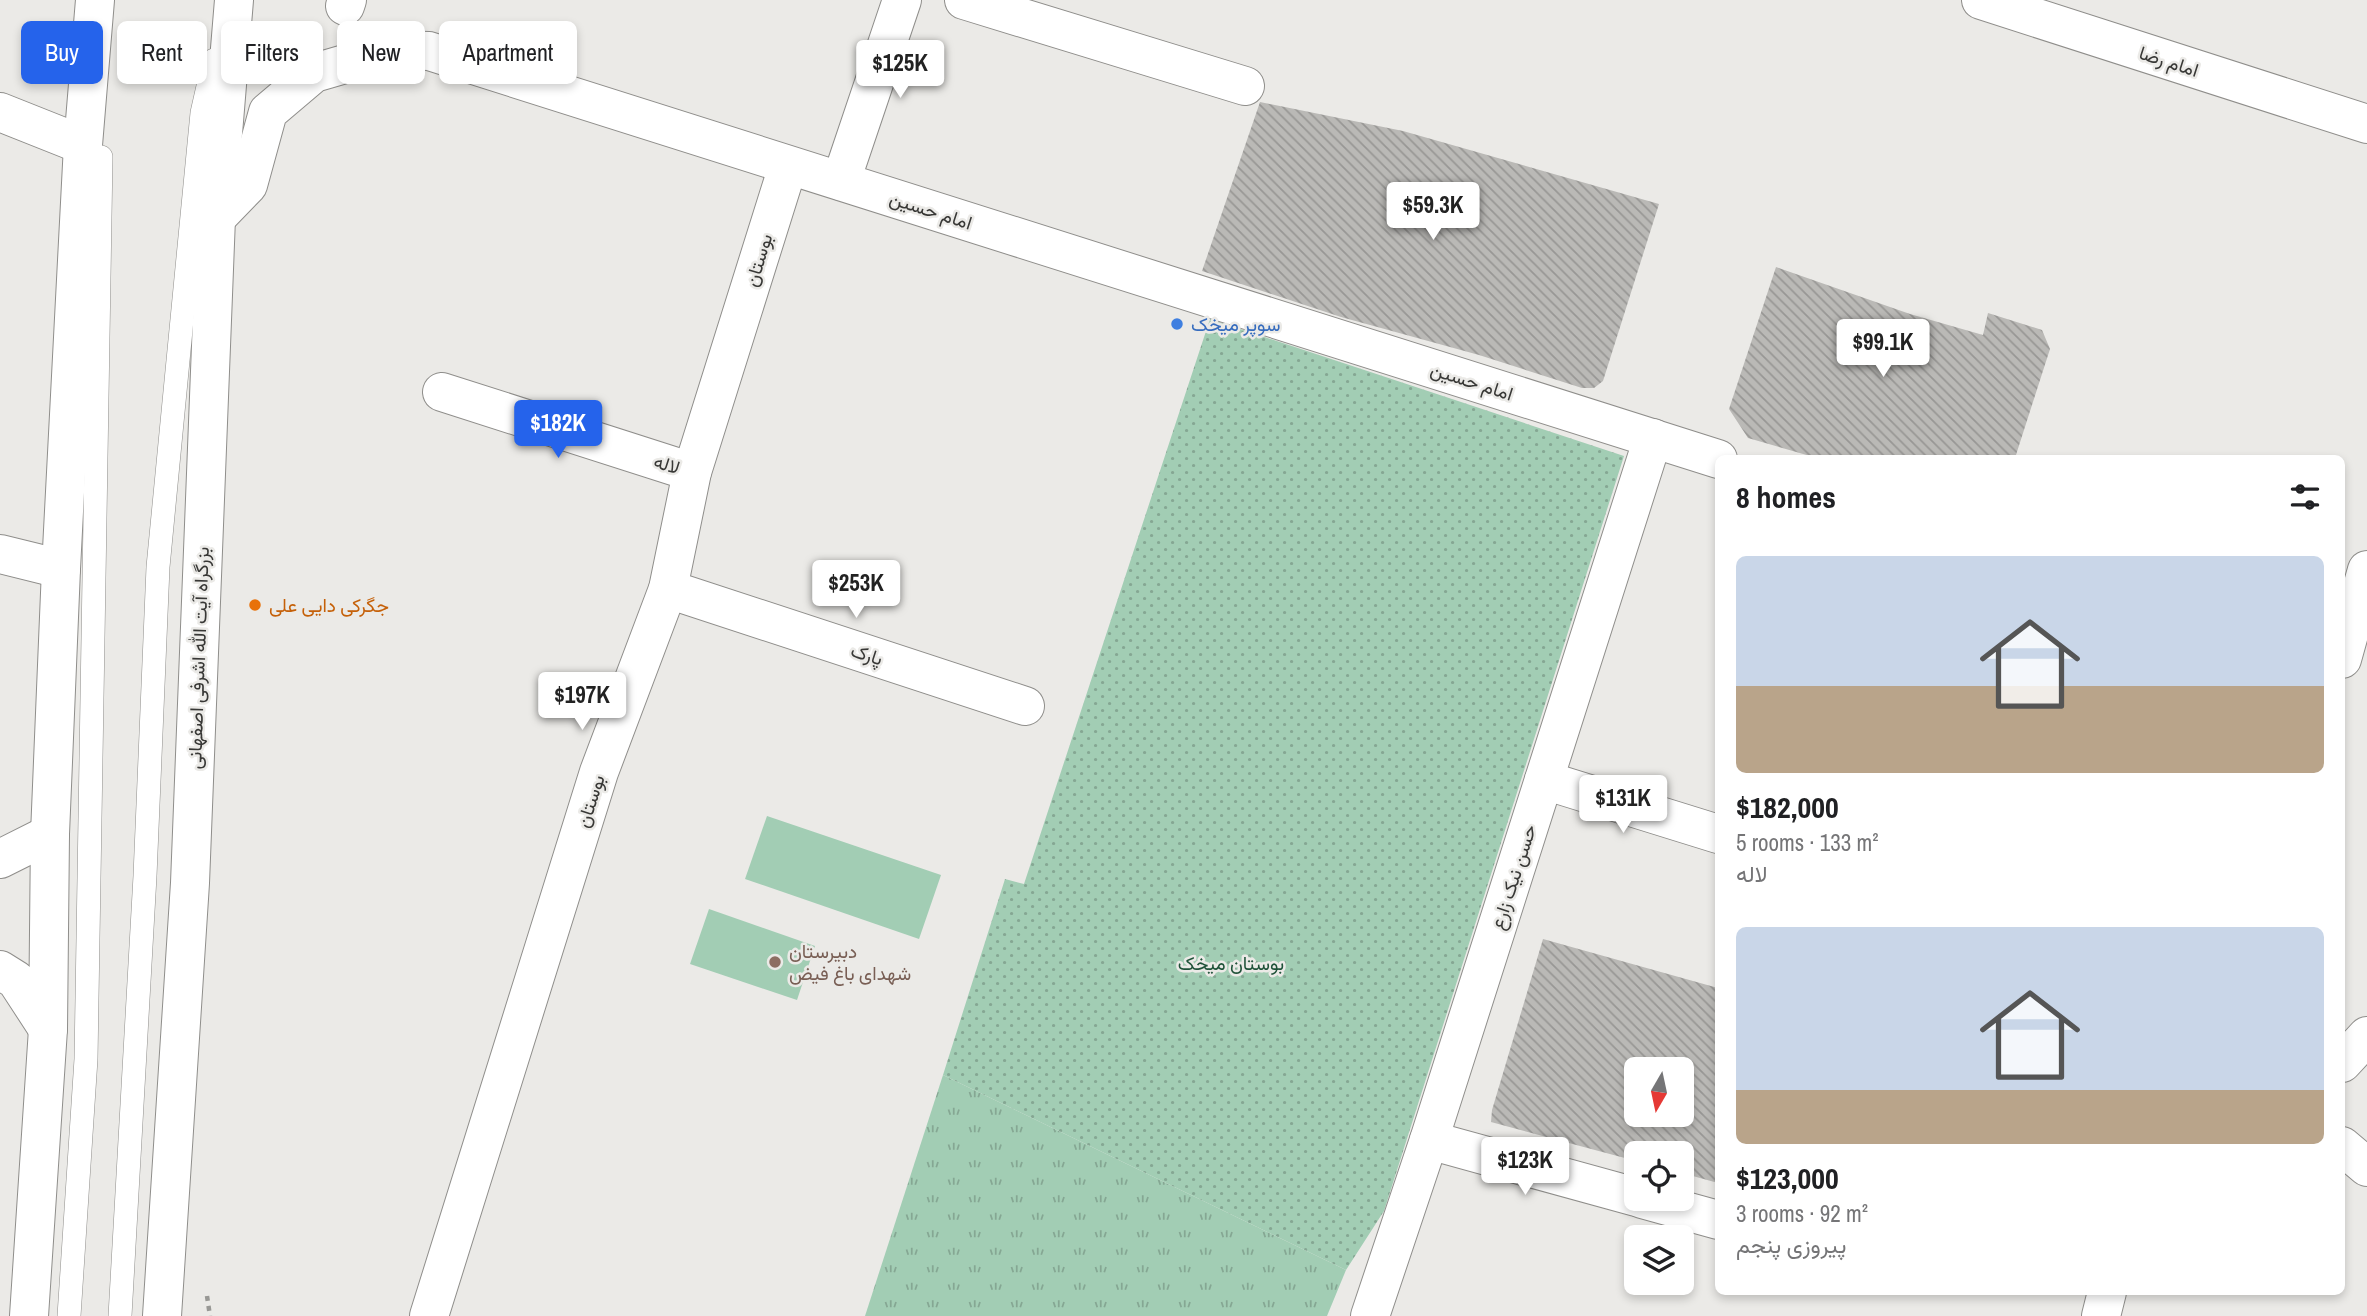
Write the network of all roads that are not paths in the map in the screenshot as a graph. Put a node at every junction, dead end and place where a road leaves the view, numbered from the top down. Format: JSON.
{"nodes":[{"id":1,"x":95,"y":0,"type":"edge"},
{"id":2,"x":103,"y":0,"type":"edge"},
{"id":3,"x":227,"y":0,"type":"edge"},
{"id":4,"x":234,"y":0,"type":"edge"},
{"id":5,"x":902,"y":0,"type":"edge"},
{"id":6,"x":964,"y":0,"type":"edge"},
{"id":7,"x":1981,"y":0,"type":"edge"},
{"id":8,"x":1245,"y":86,"type":"dead end"},
{"id":9,"x":0,"y":113,"type":"edge"},
{"id":10,"x":2364,"y":128,"type":"edge"},
{"id":11,"x":83,"y":145,"type":"junction"},
{"id":12,"x":788,"y":166,"type":"junction"},
{"id":13,"x":841,"y":181,"type":"junction"},
{"id":14,"x":216,"y":218,"type":"junction"},
{"id":15,"x":442,"y":392,"type":"dead end"},
{"id":16,"x":1654,"y":438,"type":"junction"},
{"id":17,"x":1715,"y":458,"type":"edge"},
{"id":18,"x":692,"y":472,"type":"junction"},
{"id":19,"x":0,"y":554,"type":"edge"},
{"id":20,"x":61,"y":569,"type":"junction"},
{"id":21,"x":2367,"y":572,"type":"edge"},
{"id":22,"x":668,"y":589,"type":"junction"},
{"id":23,"x":2345,"y":649,"type":"edge"},
{"id":24,"x":1025,"y":706,"type":"dead end"},
{"id":25,"x":1544,"y":780,"type":"junction"},
{"id":26,"x":1715,"y":833,"type":"edge"},
{"id":27,"x":50,"y":834,"type":"junction"},
{"id":28,"x":0,"y":859,"type":"edge"},
{"id":29,"x":0,"y":970,"type":"edge"},
{"id":30,"x":48,"y":1030,"type":"junction"},
{"id":31,"x":2367,"y":1036,"type":"edge"},
{"id":32,"x":2345,"y":1060,"type":"edge"},
{"id":33,"x":1429,"y":1140,"type":"junction"},
{"id":34,"x":2345,"y":1149,"type":"edge"},
{"id":35,"x":2367,"y":1167,"type":"edge"},
{"id":36,"x":1624,"y":1194,"type":"edge"},
{"id":37,"x":1685,"y":1211,"type":"edge"},
{"id":38,"x":1715,"y":1219,"type":"edge"},
{"id":39,"x":2106,"y":1295,"type":"edge"},
{"id":40,"x":29,"y":1316,"type":"edge"},
{"id":41,"x":69,"y":1316,"type":"edge"},
{"id":42,"x":120,"y":1316,"type":"edge"},
{"id":43,"x":162,"y":1316,"type":"edge"},
{"id":44,"x":429,"y":1316,"type":"edge"},
{"id":45,"x":1370,"y":1316,"type":"edge"},
{"id":46,"x":2101,"y":1316,"type":"edge"}],
"edges":[{"from":1,"to":11,"type":"main road"},
{"from":2,"to":41,"type":"lane"},
{"from":3,"to":42,"type":"lane"},
{"from":4,"to":14,"type":"main road","name":"بزرگراه آیت الله اشرفی اصفهانی"},
{"from":5,"to":13,"type":"main road"},
{"from":6,"to":8,"type":"main road"},
{"from":7,"to":10,"type":"main road","name":"امام رضا"},
{"from":9,"to":11,"type":"main road"},
{"from":11,"to":20,"type":"main road"},
{"from":12,"to":13,"type":"main road","name":"امام حسین"},
{"from":12,"to":14,"type":"main road","name":"امام حسین"},
{"from":12,"to":18,"type":"main road","name":"بوستان"},
{"from":13,"to":16,"type":"main road","name":"امام حسین"},
{"from":14,"to":43,"type":"main road","name":"بزرگراه آیت الله اشرفی اصفهانی"},
{"from":15,"to":18,"type":"main road","name":"لاله"},
{"from":16,"to":17,"type":"main road","name":"امام حسین"},
{"from":16,"to":25,"type":"main road","name":"حسن نیک زارع"},
{"from":18,"to":22,"type":"main road","name":"بوستان"},
{"from":19,"to":20,"type":"main road"},
{"from":20,"to":27,"type":"main road"},
{"from":21,"to":23,"type":"main road"},
{"from":22,"to":24,"type":"main road","name":"پارک"},
{"from":22,"to":44,"type":"main road","name":"بوستان"},
{"from":25,"to":26,"type":"main road"},
{"from":25,"to":33,"type":"main road","name":"حسن نیک زارع"},
{"from":27,"to":28,"type":"main road"},
{"from":27,"to":30,"type":"main road"},
{"from":29,"to":30,"type":"main road"},
{"from":30,"to":40,"type":"main road"},
{"from":31,"to":32,"type":"main road"},
{"from":33,"to":36,"type":"main road"},
{"from":33,"to":45,"type":"main road","name":"حسن نیک زارع"},
{"from":34,"to":35,"type":"main road"},
{"from":37,"to":38,"type":"main road"},
{"from":39,"to":46,"type":"main road"}]}
